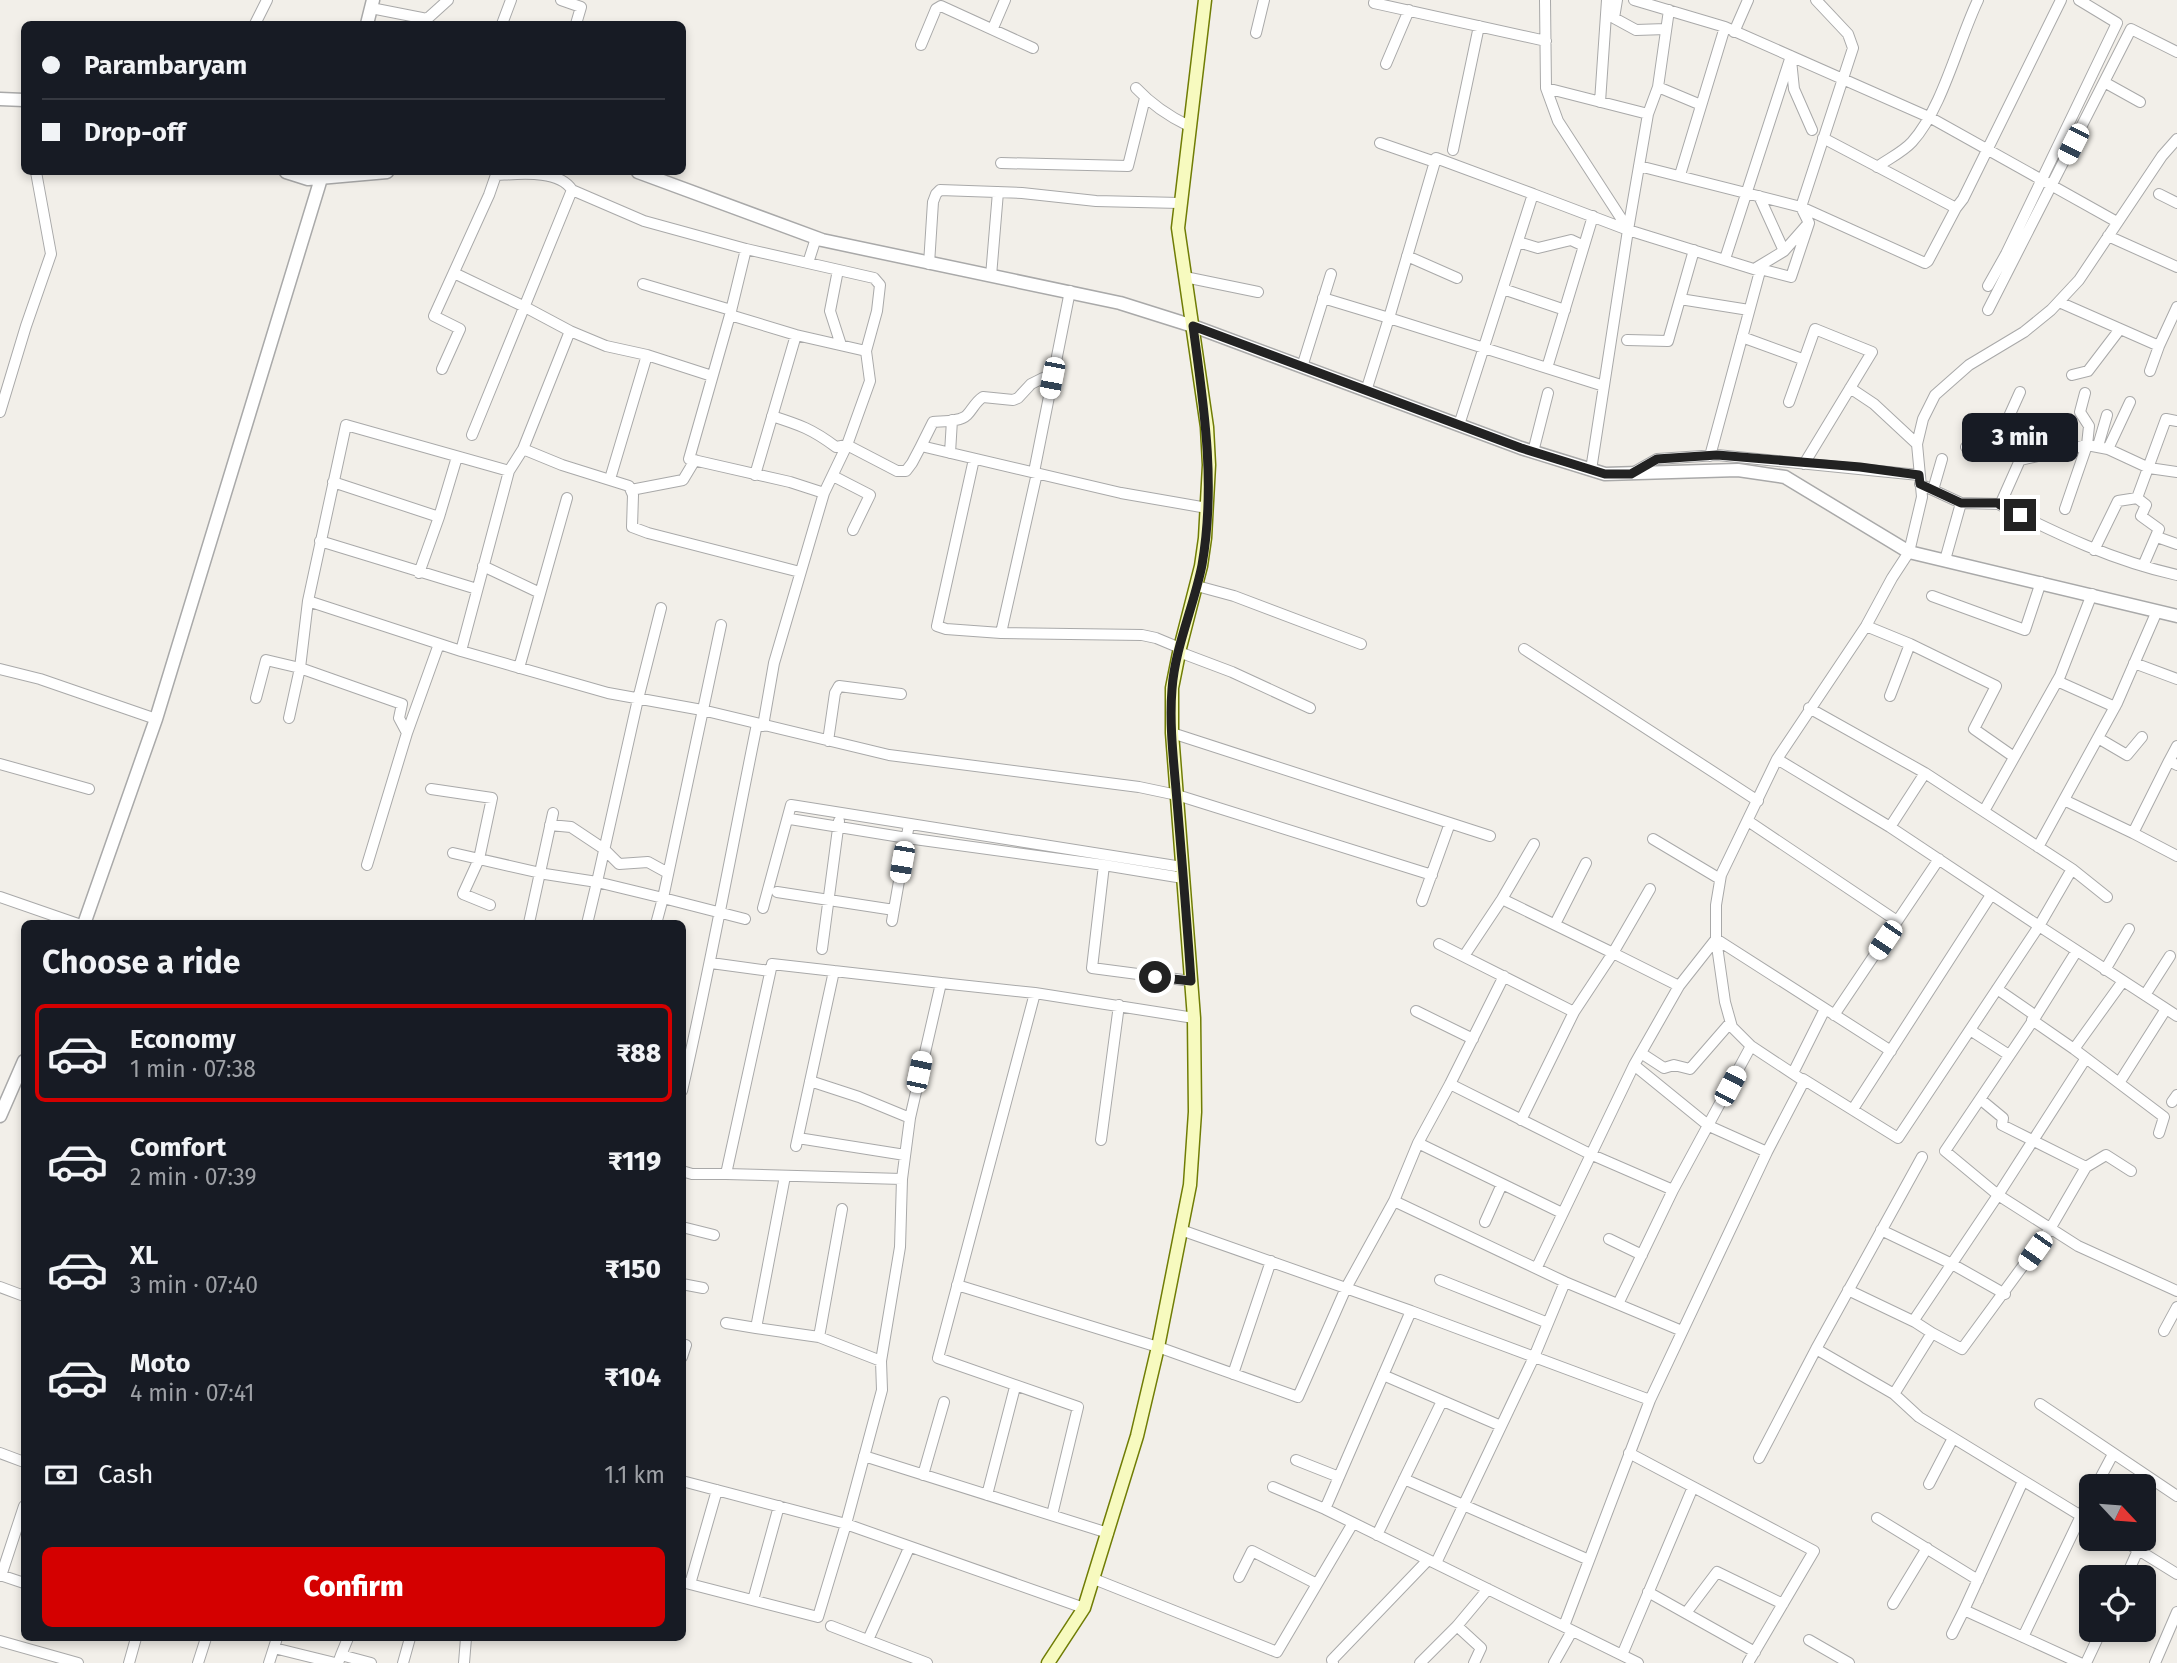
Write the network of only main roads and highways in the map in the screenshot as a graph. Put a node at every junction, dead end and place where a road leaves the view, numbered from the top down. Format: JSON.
{"nodes":[{"id":1,"x":1205,"y":0,"type":"edge"},
{"id":2,"x":1048,"y":1663,"type":"edge"}],
"edges":[{"from":1,"to":2,"type":"main road"}]}
